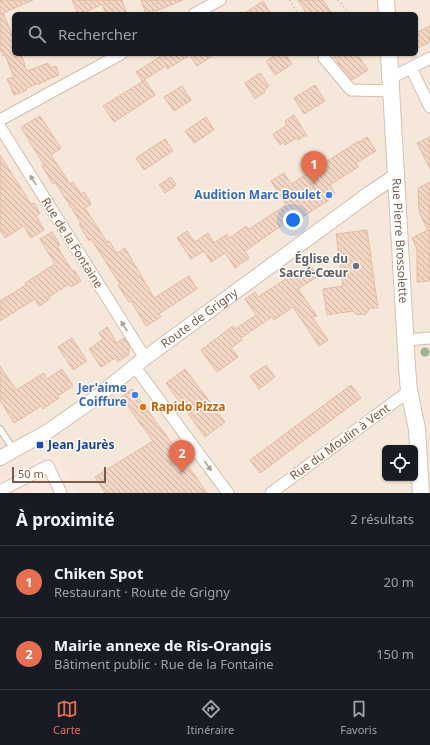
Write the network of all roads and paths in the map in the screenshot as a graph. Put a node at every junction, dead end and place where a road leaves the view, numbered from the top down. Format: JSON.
{"nodes":[{"id":1,"x":220,"y":0,"type":"edge"},
{"id":2,"x":290,"y":0,"type":"edge"},
{"id":3,"x":338,"y":0,"type":"edge"},
{"id":4,"x":386,"y":0,"type":"edge"},
{"id":5,"x":198,"y":12,"type":"edge"},
{"id":6,"x":297,"y":12,"type":"edge"},
{"id":7,"x":348,"y":12,"type":"edge"},
{"id":8,"x":387,"y":12,"type":"edge"},
{"id":9,"x":117,"y":56,"type":"edge"},
{"id":10,"x":389,"y":56,"type":"edge"},
{"id":11,"x":324,"y":58,"type":"dead end"},
{"id":12,"x":430,"y":58,"type":"edge"},
{"id":13,"x":411,"y":68,"type":"junction"},
{"id":14,"x":391,"y":84,"type":"junction"},
{"id":15,"x":430,"y":107,"type":"edge"},
{"id":16,"x":0,"y":120,"type":"edge"},
{"id":17,"x":0,"y":127,"type":"edge"},
{"id":18,"x":397,"y":176,"type":"junction"},
{"id":19,"x":430,"y":338,"type":"edge"},
{"id":20,"x":406,"y":340,"type":"junction"},
{"id":21,"x":140,"y":363,"type":"junction"},
{"id":22,"x":409,"y":391,"type":"junction"},
{"id":23,"x":0,"y":429,"type":"edge"},
{"id":24,"x":408,"y":445,"type":"edge"},
{"id":25,"x":14,"y":450,"type":"junction"},
{"id":26,"x":0,"y":458,"type":"edge"},
{"id":27,"x":409,"y":481,"type":"edge"},
{"id":28,"x":0,"y":491,"type":"edge"},
{"id":29,"x":61,"y":493,"type":"edge"},
{"id":30,"x":228,"y":493,"type":"edge"},
{"id":31,"x":271,"y":493,"type":"edge"},
{"id":32,"x":410,"y":493,"type":"edge"},
{"id":33,"x":421,"y":493,"type":"edge"}],
"edges":[{"from":1,"to":5,"type":"street"},
{"from":2,"to":6,"type":"path"},
{"from":3,"to":7,"type":"path"},
{"from":4,"to":8,"type":"main road"},
{"from":9,"to":16,"type":"street"},
{"from":10,"to":14,"type":"main road","name":"Rue Pierre Brossolette"},
{"from":11,"to":14,"type":"street"},
{"from":12,"to":13,"type":"street"},
{"from":13,"to":14,"type":"street"},
{"from":13,"to":15,"type":"street"},
{"from":14,"to":18,"type":"main road","name":"Rue Pierre Brossolette"},
{"from":21,"to":17,"type":"street","name":"Rue de la Fontaine","one_way":true},
{"from":18,"to":20,"type":"main road","name":"Rue Pierre Brossolette"},
{"from":18,"to":21,"type":"street","name":"Route de Grigny"},
{"from":19,"to":20,"type":"street"},
{"from":20,"to":22,"type":"main road","name":"Rue Pierre Brossolette"},
{"from":21,"to":25,"type":"street","name":"Route de Grigny"},
{"from":21,"to":30,"type":"street","name":"Rue de la Fontaine","one_way":true},
{"from":22,"to":24,"type":"main road","name":"Rue Pierre Brossolette"},
{"from":22,"to":31,"type":"street","name":"Rue du Moulin à Vent"},
{"from":22,"to":33,"type":"main road","name":"Rue Pierre Brossolette"},
{"from":23,"to":25,"type":"lane"},
{"from":25,"to":26,"type":"street","name":"Route de Grigny"},
{"from":27,"to":32,"type":"main road"},
{"from":28,"to":29,"type":"street"}]}
